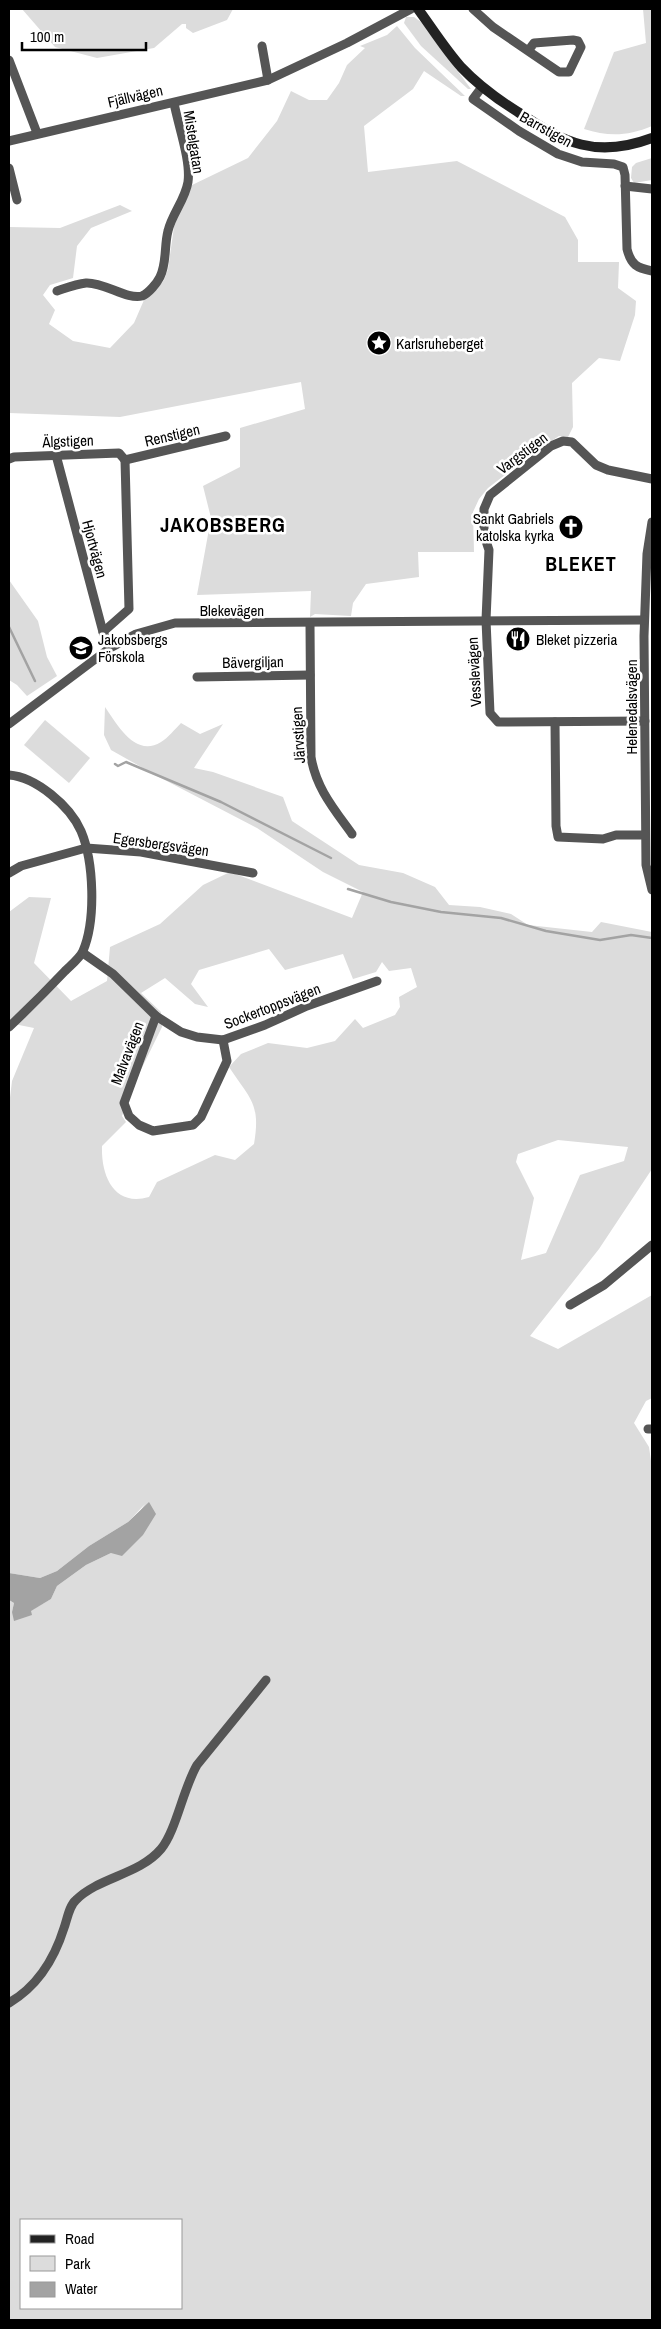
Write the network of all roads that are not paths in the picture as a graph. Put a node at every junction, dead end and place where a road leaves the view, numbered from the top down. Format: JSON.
{"nodes":[{"id":1,"x":411,"y":9,"type":"edge"},
{"id":2,"x":418,"y":9,"type":"edge"},
{"id":3,"x":473,"y":9,"type":"edge"},
{"id":4,"x":262,"y":46,"type":"dead end"},
{"id":5,"x":528,"y":51,"type":"junction"},
{"id":6,"x":9,"y":60,"type":"edge"},
{"id":7,"x":268,"y":80,"type":"junction"},
{"id":8,"x":482,"y":87,"type":"junction"},
{"id":9,"x":174,"y":102,"type":"junction"},
{"id":10,"x":37,"y":133,"type":"junction"},
{"id":11,"x":652,"y":138,"type":"edge"},
{"id":12,"x":9,"y":140,"type":"edge"},
{"id":13,"x":9,"y":168,"type":"edge"},
{"id":14,"x":625,"y":186,"type":"junction"},
{"id":15,"x":652,"y":189,"type":"edge"},
{"id":16,"x":17,"y":200,"type":"dead end"},
{"id":17,"x":652,"y":271,"type":"edge"},
{"id":18,"x":57,"y":291,"type":"dead end"},
{"id":19,"x":226,"y":436,"type":"dead end"},
{"id":20,"x":56,"y":455,"type":"junction"},
{"id":21,"x":9,"y":459,"type":"edge"},
{"id":22,"x":124,"y":460,"type":"junction"},
{"id":23,"x":652,"y":479,"type":"edge"},
{"id":24,"x":652,"y":522,"type":"edge"},
{"id":25,"x":650,"y":554,"type":"edge"},
{"id":26,"x":486,"y":620,"type":"junction"},
{"id":27,"x":644,"y":620,"type":"junction"},
{"id":28,"x":310,"y":624,"type":"junction"},
{"id":29,"x":103,"y":632,"type":"junction"},
{"id":30,"x":110,"y":648,"type":"junction"},
{"id":31,"x":310,"y":675,"type":"junction"},
{"id":32,"x":197,"y":677,"type":"dead end"},
{"id":33,"x":649,"y":699,"type":"edge"},
{"id":34,"x":646,"y":721,"type":"junction"},
{"id":35,"x":555,"y":722,"type":"junction"},
{"id":36,"x":9,"y":724,"type":"edge"},
{"id":37,"x":9,"y":774,"type":"edge"},
{"id":38,"x":352,"y":834,"type":"dead end"},
{"id":39,"x":645,"y":835,"type":"junction"},
{"id":40,"x":86,"y":848,"type":"junction"},
{"id":41,"x":9,"y":872,"type":"edge"},
{"id":42,"x":253,"y":873,"type":"dead end"},
{"id":43,"x":652,"y":890,"type":"edge"},
{"id":44,"x":83,"y":953,"type":"junction"},
{"id":45,"x":377,"y":981,"type":"dead end"},
{"id":46,"x":156,"y":1016,"type":"junction"},
{"id":47,"x":9,"y":1027,"type":"edge"},
{"id":48,"x":223,"y":1040,"type":"junction"},
{"id":49,"x":652,"y":1245,"type":"edge"},
{"id":50,"x":570,"y":1305,"type":"dead end"},
{"id":51,"x":266,"y":1680,"type":"dead end"},
{"id":52,"x":9,"y":2003,"type":"edge"}],
"edges":[{"from":1,"to":7,"type":"street","name":"Fjällvägen"},
{"from":2,"to":8,"type":"street"},
{"from":3,"to":5,"type":"street"},
{"from":4,"to":7,"type":"street"},
{"from":5,"to":5,"type":"street"},
{"from":6,"to":10,"type":"street"},
{"from":7,"to":9,"type":"street","name":"Fjällvägen"},
{"from":8,"to":11,"type":"street"},
{"from":8,"to":14,"type":"street","name":"Barrstigen"},
{"from":9,"to":10,"type":"street","name":"Fjällvägen"},
{"from":9,"to":18,"type":"street","name":"Mistelgatan"},
{"from":10,"to":12,"type":"street","name":"Fjällvägen"},
{"from":13,"to":16,"type":"street"},
{"from":14,"to":15,"type":"street"},
{"from":14,"to":17,"type":"street","name":"Barrstigen"},
{"from":19,"to":22,"type":"street","name":"Renstigen"},
{"from":20,"to":21,"type":"street","name":"Älgstigen"},
{"from":20,"to":22,"type":"street","name":"Älgstigen"},
{"from":20,"to":29,"type":"street","name":"Hjortvägen"},
{"from":22,"to":29,"type":"street"},
{"from":23,"to":26,"type":"street","name":"Vargstigen"},
{"from":24,"to":25,"type":"street","name":"Helenedalsvägen"},
{"from":25,"to":27,"type":"street","name":"Helenedalsvägen"},
{"from":26,"to":27,"type":"street","name":"Blekevägen"},
{"from":26,"to":28,"type":"street","name":"Blekevägen"},
{"from":26,"to":35,"type":"street","name":"Vesslevägen"},
{"from":27,"to":33,"type":"street","name":"Helenedalsvägen"},
{"from":28,"to":30,"type":"street","name":"Blekevägen"},
{"from":28,"to":31,"type":"street","name":"Järvstigen"},
{"from":29,"to":30,"type":"street","name":"Hjortvägen"},
{"from":30,"to":36,"type":"street","name":"Blekevägen"},
{"from":31,"to":32,"type":"street","name":"Bävergiljan"},
{"from":31,"to":38,"type":"street","name":"Järvstigen"},
{"from":33,"to":34,"type":"street","name":"Helenedalsvägen"},
{"from":34,"to":35,"type":"street","name":"Vesslevägen"},
{"from":34,"to":39,"type":"street","name":"Helenedalsvägen"},
{"from":35,"to":39,"type":"street"},
{"from":37,"to":40,"type":"street"},
{"from":39,"to":43,"type":"street","name":"Helenedalsvägen"},
{"from":40,"to":41,"type":"street","name":"Egersbergsvägen"},
{"from":40,"to":42,"type":"street","name":"Egersbergsvägen"},
{"from":40,"to":44,"type":"street"},
{"from":44,"to":46,"type":"street","name":"Sockertoppsvägen"},
{"from":44,"to":47,"type":"street"},
{"from":45,"to":48,"type":"street","name":"Sockertoppsvägen"},
{"from":46,"to":48,"type":"street","name":"Sockertoppsvägen"},
{"from":46,"to":48,"type":"street","name":"Malvavägen"},
{"from":49,"to":50,"type":"street"},
{"from":51,"to":52,"type":"street"}]}
